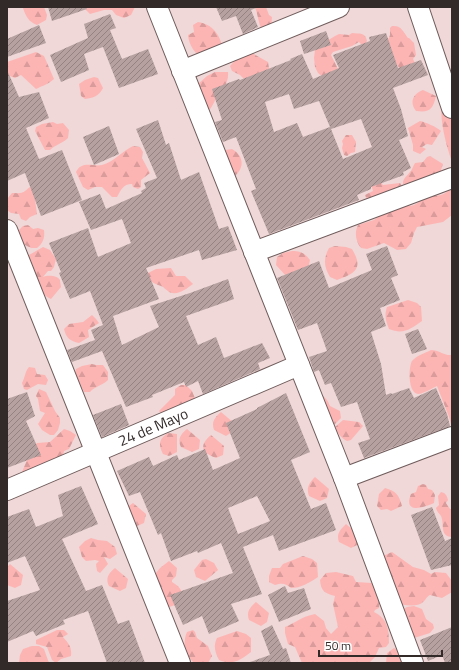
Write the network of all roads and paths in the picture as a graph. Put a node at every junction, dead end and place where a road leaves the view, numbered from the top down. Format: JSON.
{"nodes":[{"id":1,"x":157,"y":7,"type":"edge"},
{"id":2,"x":339,"y":7,"type":"edge"},
{"id":3,"x":418,"y":7,"type":"edge"},
{"id":4,"x":182,"y":71,"type":"junction"},
{"id":5,"x":452,"y":108,"type":"edge"},
{"id":6,"x":452,"y":178,"type":"edge"},
{"id":7,"x":7,"y":230,"type":"edge"},
{"id":8,"x":254,"y":252,"type":"junction"},
{"id":9,"x":299,"y":365,"type":"junction"},
{"id":10,"x":452,"y":437,"type":"edge"},
{"id":11,"x":96,"y":452,"type":"junction"},
{"id":12,"x":344,"y":478,"type":"junction"},
{"id":13,"x":7,"y":490,"type":"edge"},
{"id":14,"x":180,"y":663,"type":"edge"},
{"id":15,"x":413,"y":663,"type":"edge"}],
"edges":[{"from":1,"to":4,"type":"street"},
{"from":2,"to":4,"type":"street"},
{"from":3,"to":5,"type":"street"},
{"from":4,"to":8,"type":"street"},
{"from":6,"to":8,"type":"street"},
{"from":7,"to":11,"type":"street"},
{"from":8,"to":9,"type":"street"},
{"from":9,"to":11,"type":"street","name":"24 de Mayo"},
{"from":9,"to":12,"type":"street"},
{"from":10,"to":12,"type":"street"},
{"from":11,"to":13,"type":"street","name":"24 de Mayo"},
{"from":11,"to":14,"type":"street"},
{"from":12,"to":15,"type":"street"}]}
